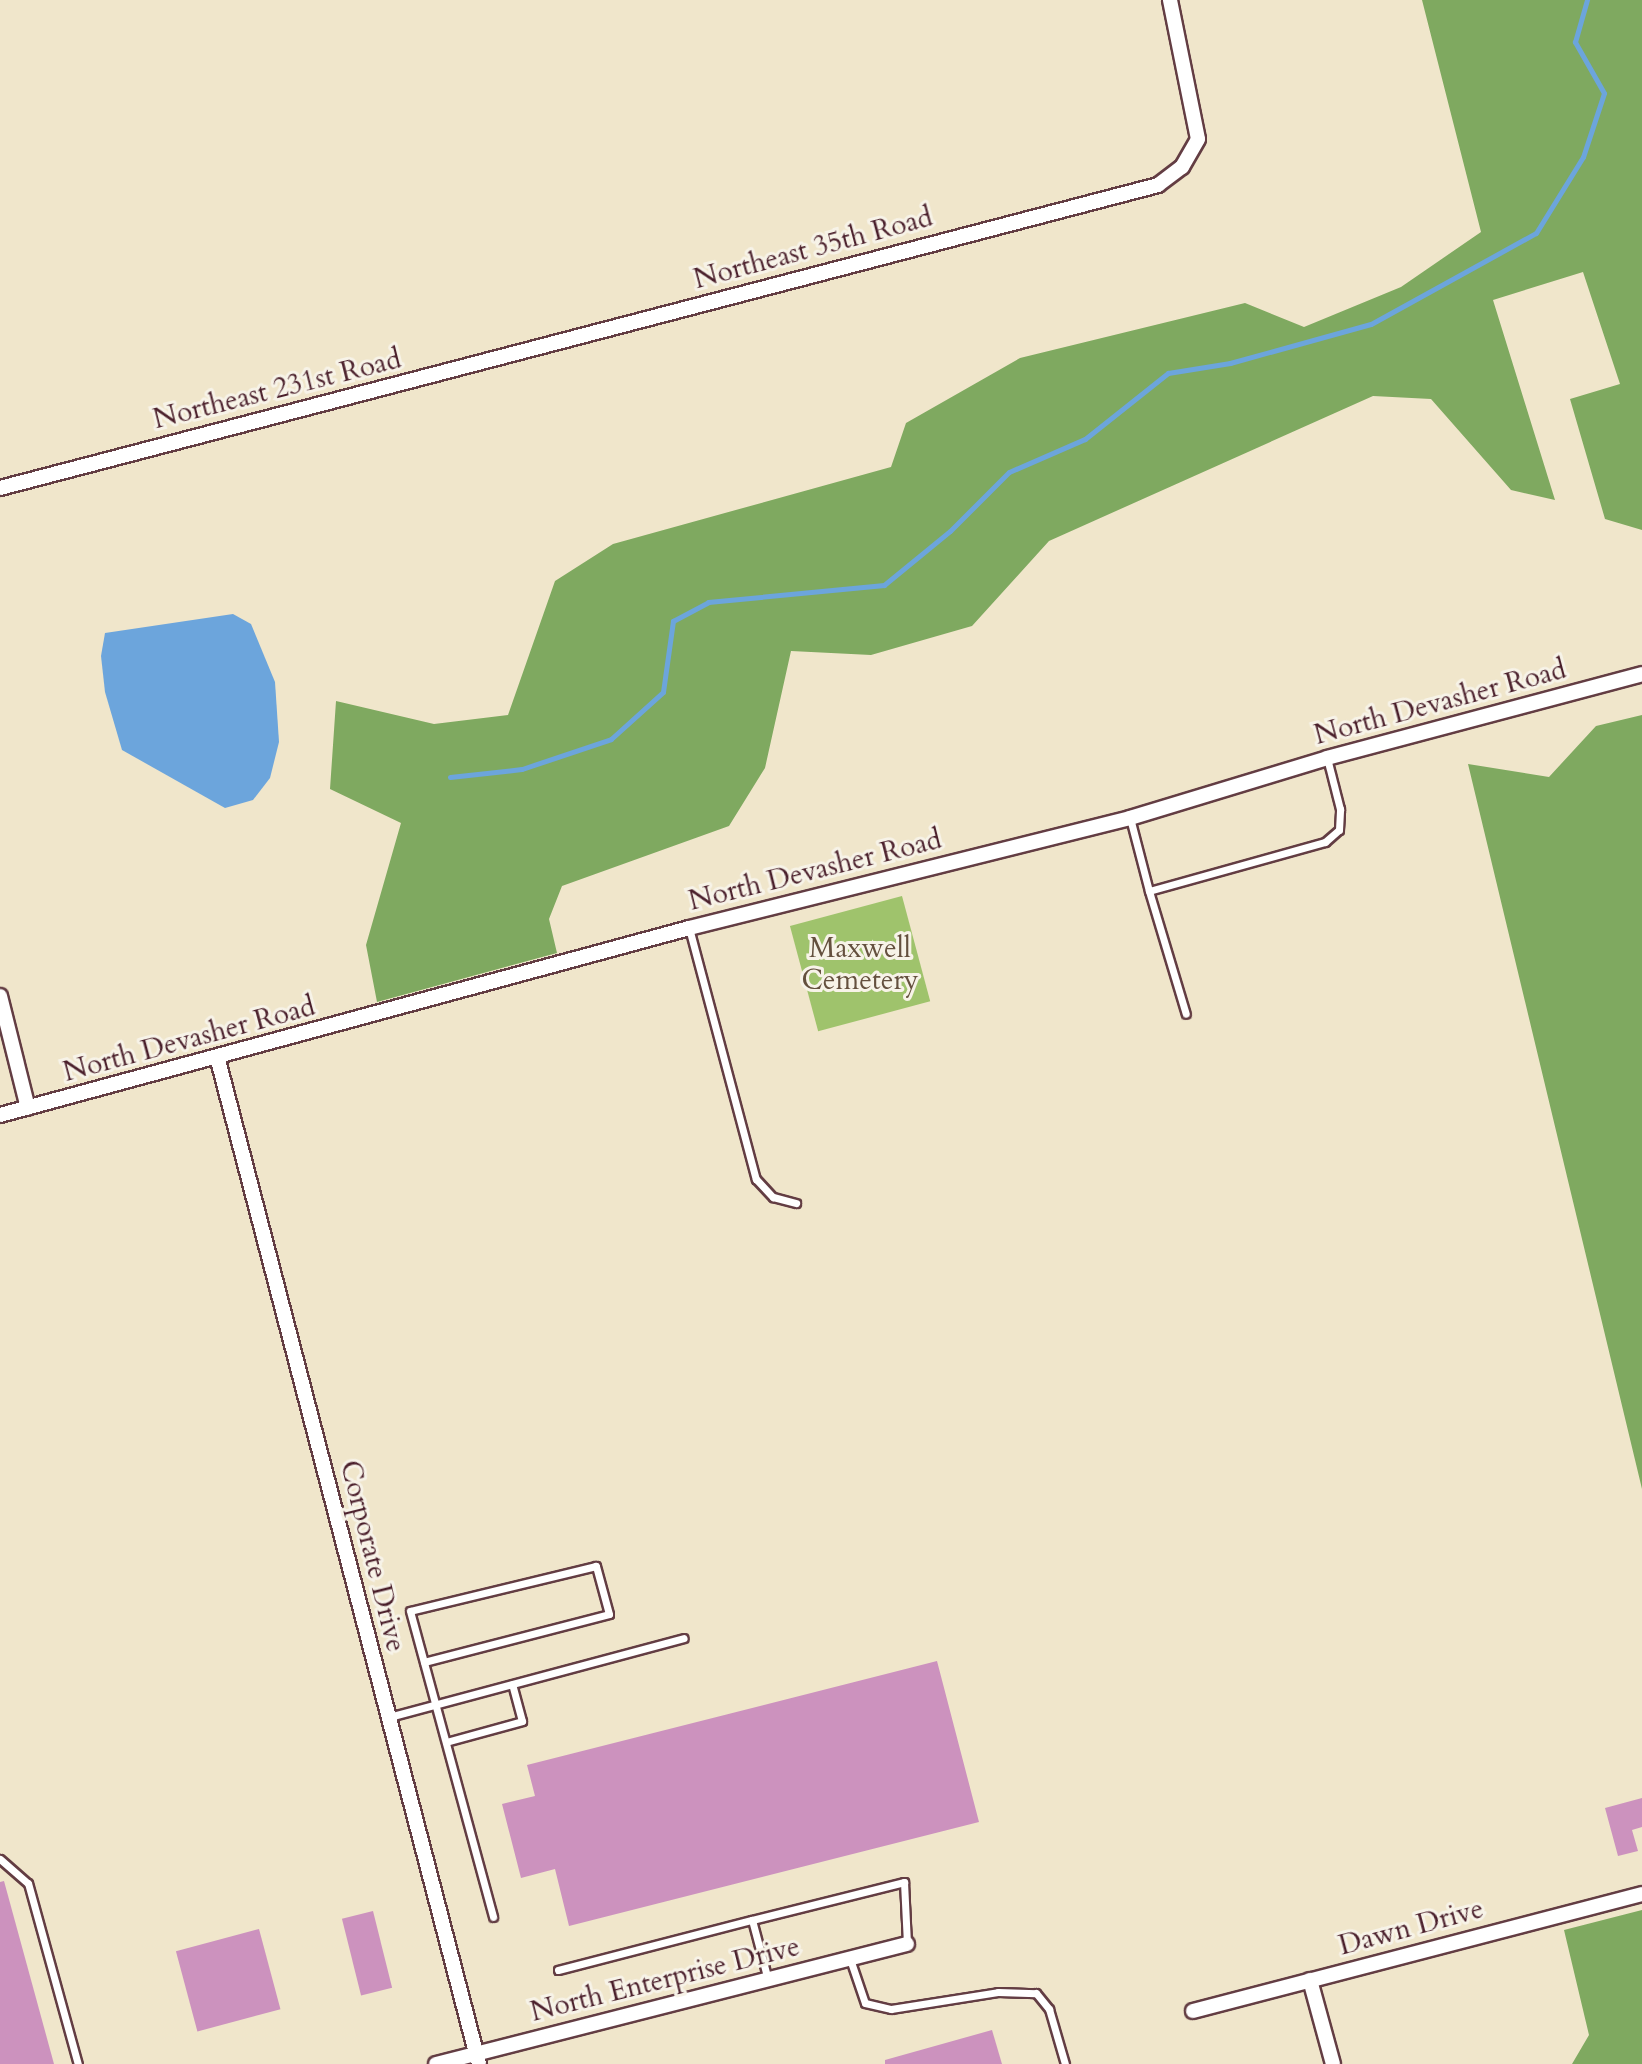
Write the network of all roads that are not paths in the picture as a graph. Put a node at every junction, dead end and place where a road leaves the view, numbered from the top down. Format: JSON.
{"nodes":[{"id":1,"x":1170,"y":0,"type":"edge"},
{"id":2,"x":567,"y":340,"type":"joint"},
{"id":3,"x":0,"y":488,"type":"edge"},
{"id":4,"x":1642,"y":674,"type":"edge"},
{"id":5,"x":1327,"y":758,"type":"junction"},
{"id":6,"x":1130,"y":818,"type":"junction"},
{"id":7,"x":1149,"y":891,"type":"junction"},
{"id":8,"x":689,"y":928,"type":"junction"},
{"id":9,"x":0,"y":996,"type":"edge"},
{"id":10,"x":1186,"y":1014,"type":"dead end"},
{"id":11,"x":218,"y":1060,"type":"junction"},
{"id":12,"x":28,"y":1108,"type":"junction"},
{"id":13,"x":0,"y":1115,"type":"edge"},
{"id":14,"x":796,"y":1203,"type":"dead end"},
{"id":15,"x":684,"y":1638,"type":"dead end"},
{"id":16,"x":424,"y":1662,"type":"junction"},
{"id":17,"x":512,"y":1684,"type":"junction"},
{"id":18,"x":436,"y":1705,"type":"junction"},
{"id":19,"x":388,"y":1717,"type":"junction"},
{"id":20,"x":446,"y":1742,"type":"junction"},
{"id":21,"x":0,"y":1859,"type":"edge"},
{"id":22,"x":1642,"y":1894,"type":"edge"},
{"id":23,"x":493,"y":1917,"type":"dead end"},
{"id":24,"x":752,"y":1920,"type":"junction"},
{"id":25,"x":907,"y":1944,"type":"joint"},
{"id":26,"x":850,"y":1959,"type":"junction"},
{"id":27,"x":558,"y":1970,"type":"dead end"},
{"id":28,"x":768,"y":1980,"type":"junction"},
{"id":29,"x":1310,"y":1980,"type":"junction"},
{"id":30,"x":1193,"y":2011,"type":"dead end"},
{"id":31,"x":478,"y":2059,"type":"edge"},
{"id":32,"x":78,"y":2064,"type":"edge"},
{"id":33,"x":436,"y":2064,"type":"edge"},
{"id":34,"x":1065,"y":2064,"type":"edge"},
{"id":35,"x":1333,"y":2064,"type":"edge"}],
"edges":[{"from":1,"to":2,"type":"street","name":"Northeast 35th Road"},
{"from":2,"to":3,"type":"street","name":"Northeast 231st Road"},
{"from":4,"to":5,"type":"street","name":"North Devasher Road"},
{"from":5,"to":6,"type":"street","name":"North Devasher Road"},
{"from":5,"to":7,"type":"lane"},
{"from":6,"to":7,"type":"lane"},
{"from":6,"to":8,"type":"street","name":"North Devasher Road"},
{"from":7,"to":10,"type":"lane"},
{"from":8,"to":11,"type":"street","name":"North Devasher Road"},
{"from":8,"to":14,"type":"lane"},
{"from":9,"to":12,"type":"street"},
{"from":11,"to":12,"type":"street","name":"North Devasher Road"},
{"from":11,"to":19,"type":"street","name":"Corporate Drive"},
{"from":12,"to":13,"type":"street","name":"North Devasher Road"},
{"from":15,"to":17,"type":"lane"},
{"from":16,"to":16,"type":"lane"},
{"from":16,"to":18,"type":"lane"},
{"from":17,"to":18,"type":"lane"},
{"from":17,"to":20,"type":"lane"},
{"from":18,"to":19,"type":"lane"},
{"from":18,"to":20,"type":"lane"},
{"from":19,"to":31,"type":"street","name":"Corporate Drive"},
{"from":20,"to":23,"type":"lane"},
{"from":21,"to":32,"type":"lane"},
{"from":22,"to":29,"type":"street","name":"Dawn Drive"},
{"from":24,"to":25,"type":"lane"},
{"from":24,"to":27,"type":"lane"},
{"from":24,"to":28,"type":"lane"},
{"from":25,"to":26,"type":"street","name":"North Enterprise Drive"},
{"from":26,"to":28,"type":"street","name":"North Enterprise Drive"},
{"from":26,"to":34,"type":"lane"},
{"from":28,"to":31,"type":"street","name":"North Enterprise Drive"},
{"from":29,"to":30,"type":"street","name":"Dawn Drive"},
{"from":29,"to":35,"type":"street"},
{"from":31,"to":33,"type":"street","name":"North Enterprise Drive"}]}
